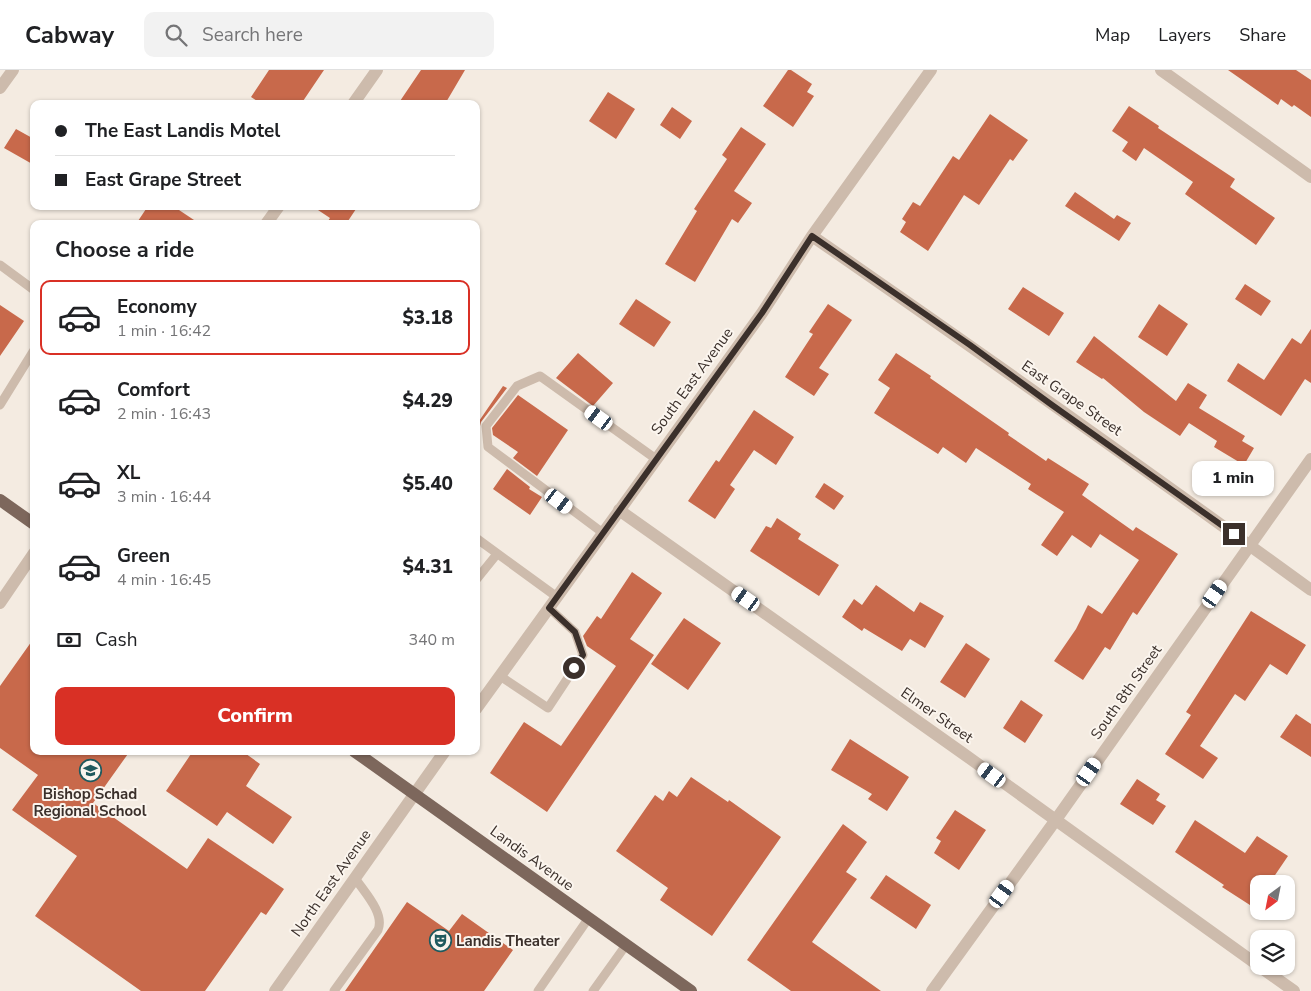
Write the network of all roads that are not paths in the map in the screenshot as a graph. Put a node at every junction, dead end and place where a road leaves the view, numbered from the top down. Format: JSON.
{"nodes":[{"id":1,"x":13,"y":70,"type":"edge"},
{"id":2,"x":377,"y":70,"type":"edge"},
{"id":3,"x":931,"y":70,"type":"edge"},
{"id":4,"x":1161,"y":70,"type":"edge"},
{"id":5,"x":0,"y":88,"type":"edge"},
{"id":6,"x":356,"y":100,"type":"edge"},
{"id":7,"x":1311,"y":176,"type":"edge"},
{"id":8,"x":812,"y":236,"type":"junction"},
{"id":9,"x":0,"y":265,"type":"edge"},
{"id":10,"x":30,"y":287,"type":"edge"},
{"id":11,"x":30,"y":356,"type":"edge"},
{"id":12,"x":0,"y":405,"type":"edge"},
{"id":13,"x":656,"y":459,"type":"junction"},
{"id":14,"x":1311,"y":459,"type":"edge"},
{"id":15,"x":0,"y":500,"type":"edge"},
{"id":16,"x":619,"y":510,"type":"junction"},
{"id":17,"x":30,"y":521,"type":"edge"},
{"id":18,"x":603,"y":534,"type":"junction"},
{"id":19,"x":480,"y":541,"type":"edge"},
{"id":20,"x":1249,"y":545,"type":"junction"},
{"id":21,"x":497,"y":554,"type":"junction"},
{"id":22,"x":30,"y":559,"type":"edge"},
{"id":23,"x":480,"y":575,"type":"edge"},
{"id":24,"x":1311,"y":590,"type":"edge"},
{"id":25,"x":557,"y":597,"type":"junction"},
{"id":26,"x":0,"y":603,"type":"edge"},
{"id":27,"x":549,"y":608,"type":"junction"},
{"id":28,"x":500,"y":676,"type":"junction"},
{"id":29,"x":480,"y":703,"type":"edge"},
{"id":30,"x":360,"y":755,"type":"edge"},
{"id":31,"x":442,"y":755,"type":"edge"},
{"id":32,"x":414,"y":794,"type":"junction"},
{"id":33,"x":1055,"y":821,"type":"junction"},
{"id":34,"x":355,"y":878,"type":"junction"},
{"id":35,"x":588,"y":919,"type":"junction"},
{"id":36,"x":626,"y":945,"type":"junction"},
{"id":37,"x":1250,"y":960,"type":"edge"},
{"id":38,"x":1272,"y":975,"type":"edge"},
{"id":39,"x":279,"y":989,"type":"edge"},
{"id":40,"x":334,"y":991,"type":"edge"},
{"id":41,"x":538,"y":991,"type":"edge"},
{"id":42,"x":593,"y":991,"type":"edge"},
{"id":43,"x":691,"y":991,"type":"edge"},
{"id":44,"x":932,"y":991,"type":"edge"},
{"id":45,"x":1294,"y":991,"type":"edge"}],
"edges":[{"from":1,"to":5,"type":"street"},
{"from":2,"to":6,"type":"street"},
{"from":3,"to":8,"type":"street","name":"South East Avenue"},
{"from":4,"to":7,"type":"street"},
{"from":8,"to":13,"type":"street","name":"South East Avenue"},
{"from":8,"to":20,"type":"street","name":"East Grape Street"},
{"from":9,"to":10,"type":"lane"},
{"from":11,"to":12,"type":"lane"},
{"from":13,"to":16,"type":"street","name":"South East Avenue"},
{"from":13,"to":18,"type":"lane"},
{"from":14,"to":20,"type":"street","name":"South 8th Street"},
{"from":15,"to":17,"type":"main road"},
{"from":16,"to":18,"type":"street","name":"South East Avenue"},
{"from":16,"to":33,"type":"street","name":"Elmer Street"},
{"from":18,"to":25,"type":"street","name":"South East Avenue"},
{"from":19,"to":21,"type":"lane"},
{"from":20,"to":24,"type":"street","name":"East Grape Street"},
{"from":20,"to":33,"type":"street","name":"South 8th Street"},
{"from":21,"to":23,"type":"lane"},
{"from":21,"to":25,"type":"lane"},
{"from":22,"to":26,"type":"street"},
{"from":25,"to":27,"type":"street","name":"South East Avenue"},
{"from":27,"to":28,"type":"street","name":"South East Avenue"},
{"from":27,"to":28,"type":"lane"},
{"from":28,"to":29,"type":"street","name":"South East Avenue"},
{"from":30,"to":32,"type":"main road","name":"Landis Avenue"},
{"from":31,"to":32,"type":"street"},
{"from":32,"to":34,"type":"street","name":"North East Avenue"},
{"from":32,"to":35,"type":"main road","name":"Landis Avenue"},
{"from":33,"to":37,"type":"street","name":"Elmer Street"},
{"from":33,"to":44,"type":"street","name":"South 8th Street"},
{"from":34,"to":39,"type":"street","name":"North East Avenue"},
{"from":34,"to":40,"type":"lane"},
{"from":35,"to":36,"type":"main road","name":"Landis Avenue"},
{"from":35,"to":41,"type":"lane"},
{"from":36,"to":42,"type":"lane"},
{"from":36,"to":43,"type":"main road","name":"Landis Avenue"},
{"from":38,"to":45,"type":"street","name":"Elmer Street"}]}
